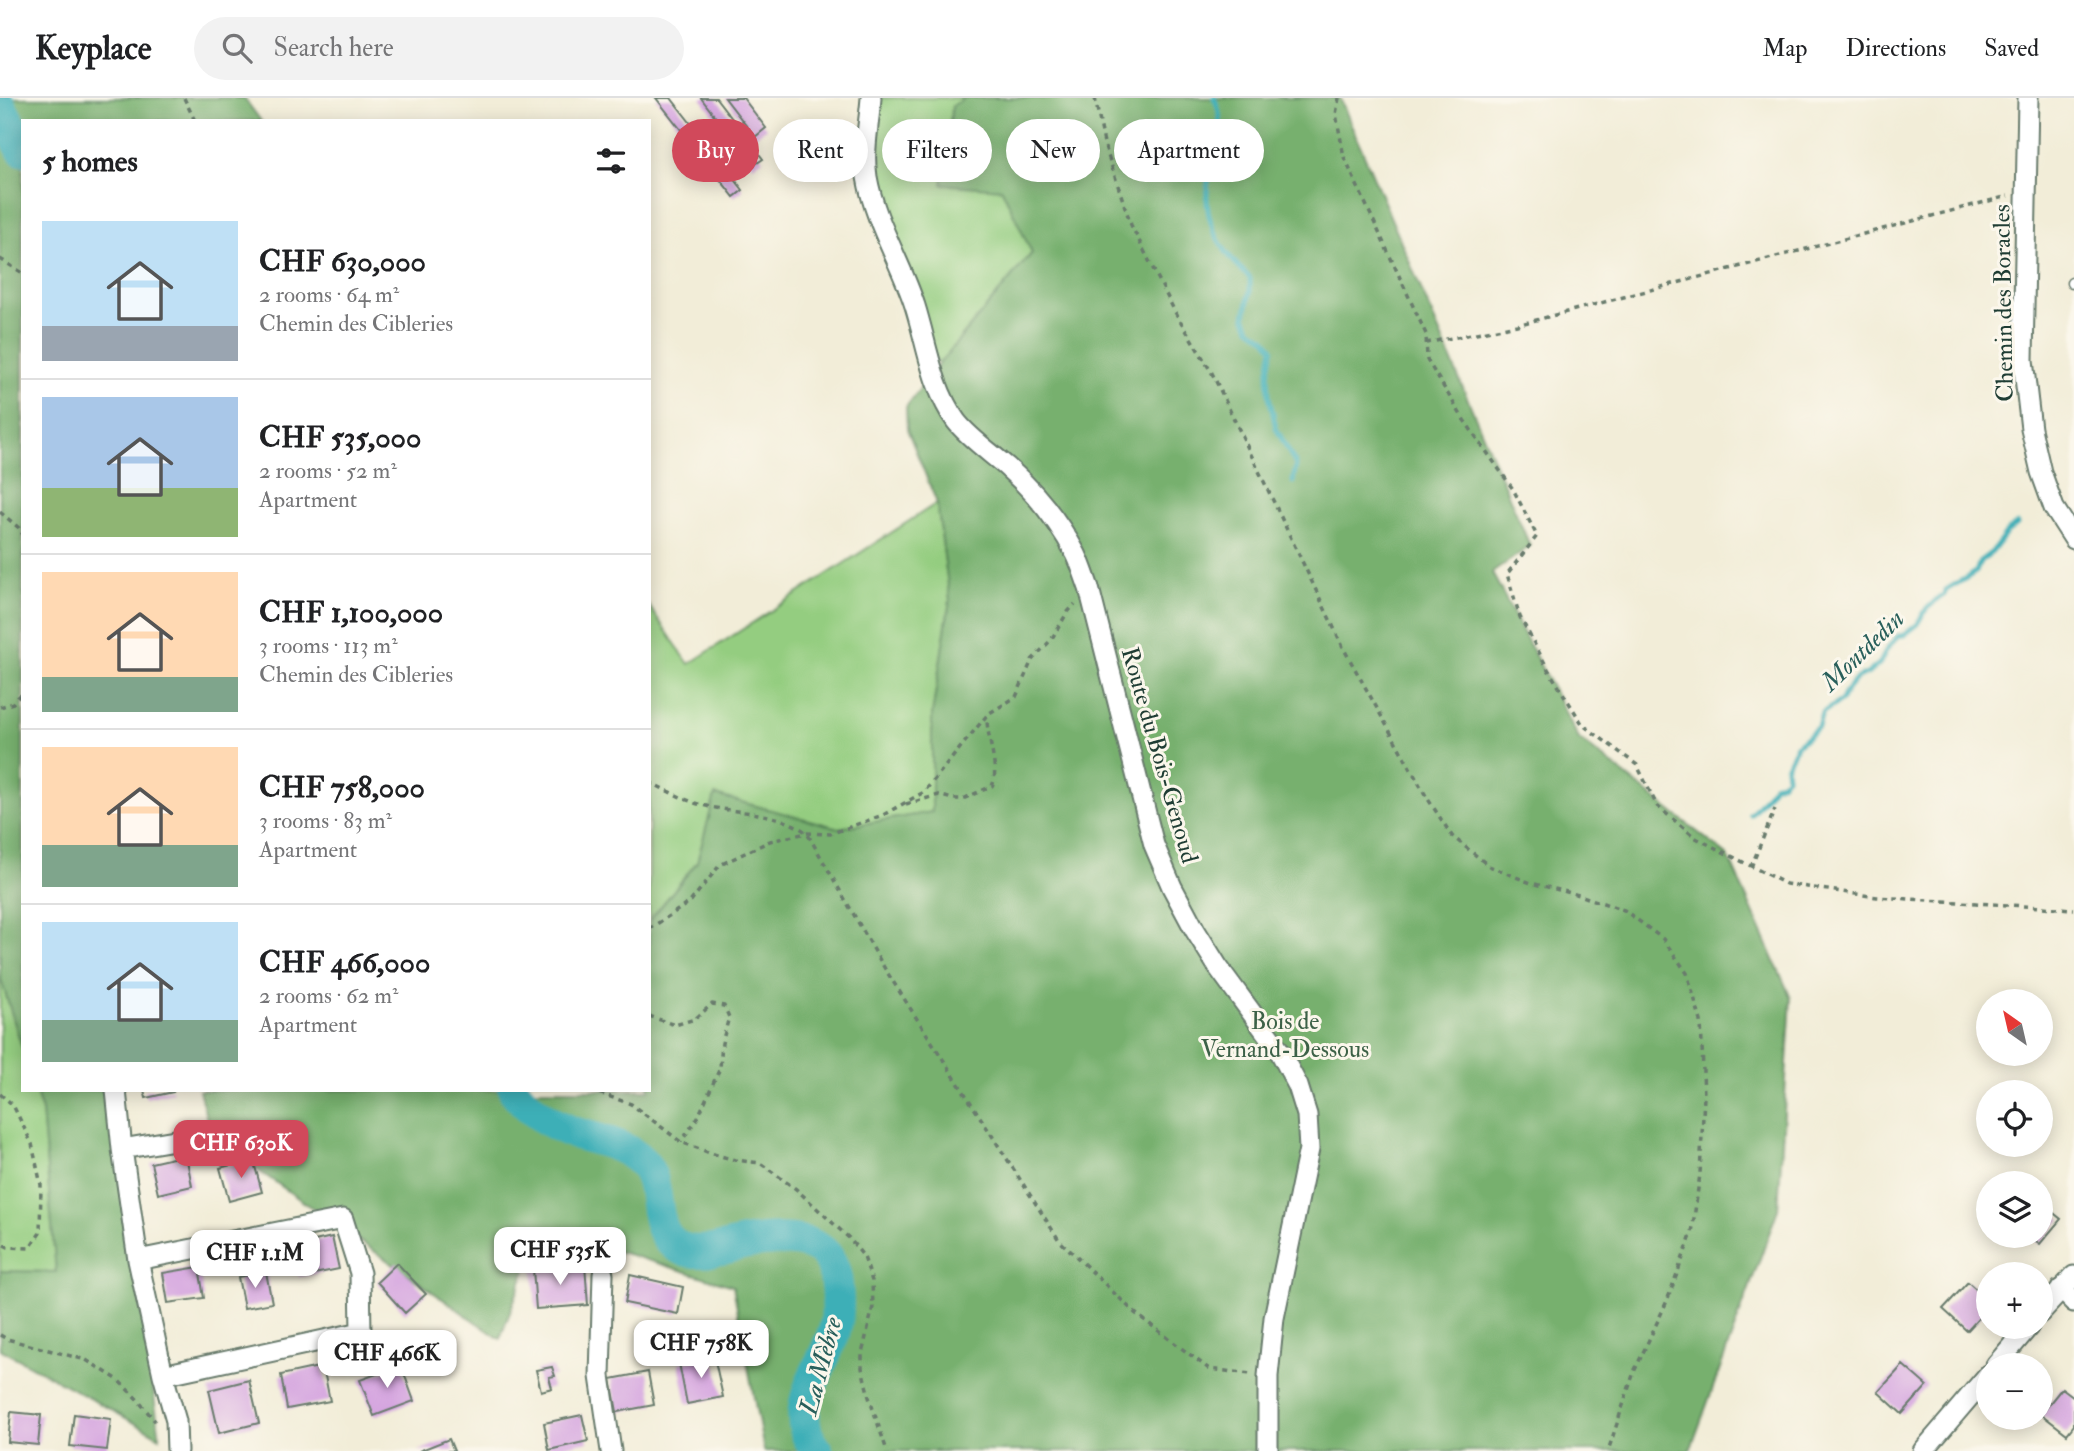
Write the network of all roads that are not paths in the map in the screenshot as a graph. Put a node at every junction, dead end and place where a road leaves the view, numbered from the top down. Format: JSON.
{"nodes":[{"id":1,"x":872,"y":98,"type":"edge"},
{"id":2,"x":2028,"y":98,"type":"edge"},
{"id":3,"x":2074,"y":539,"type":"edge"},
{"id":4,"x":116,"y":1092,"type":"edge"},
{"id":5,"x":204,"y":1135,"type":"dead end"},
{"id":6,"x":122,"y":1149,"type":"junction"},
{"id":7,"x":138,"y":1261,"type":"junction"},
{"id":8,"x":603,"y":1274,"type":"dead end"},
{"id":9,"x":2070,"y":1289,"type":"edge"},
{"id":10,"x":2053,"y":1303,"type":"edge"},
{"id":11,"x":2018,"y":1339,"type":"edge"},
{"id":12,"x":2006,"y":1353,"type":"edge"},
{"id":13,"x":163,"y":1375,"type":"junction"},
{"id":14,"x":1976,"y":1389,"type":"edge"},
{"id":15,"x":177,"y":1449,"type":"edge"},
{"id":16,"x":611,"y":1451,"type":"edge"},
{"id":17,"x":1268,"y":1451,"type":"edge"},
{"id":18,"x":1923,"y":1451,"type":"edge"}],
"edges":[{"from":1,"to":17,"type":"street","name":"Route du Bois-Genoud"},
{"from":2,"to":3,"type":"street","name":"Chemin des Boracles"},
{"from":4,"to":6,"type":"street"},
{"from":5,"to":6,"type":"street"},
{"from":6,"to":7,"type":"street"},
{"from":7,"to":13,"type":"street"},
{"from":7,"to":13,"type":"street"},
{"from":8,"to":16,"type":"street"},
{"from":9,"to":10,"type":"street"},
{"from":11,"to":12,"type":"street"},
{"from":13,"to":15,"type":"street"},
{"from":14,"to":18,"type":"street"}]}
